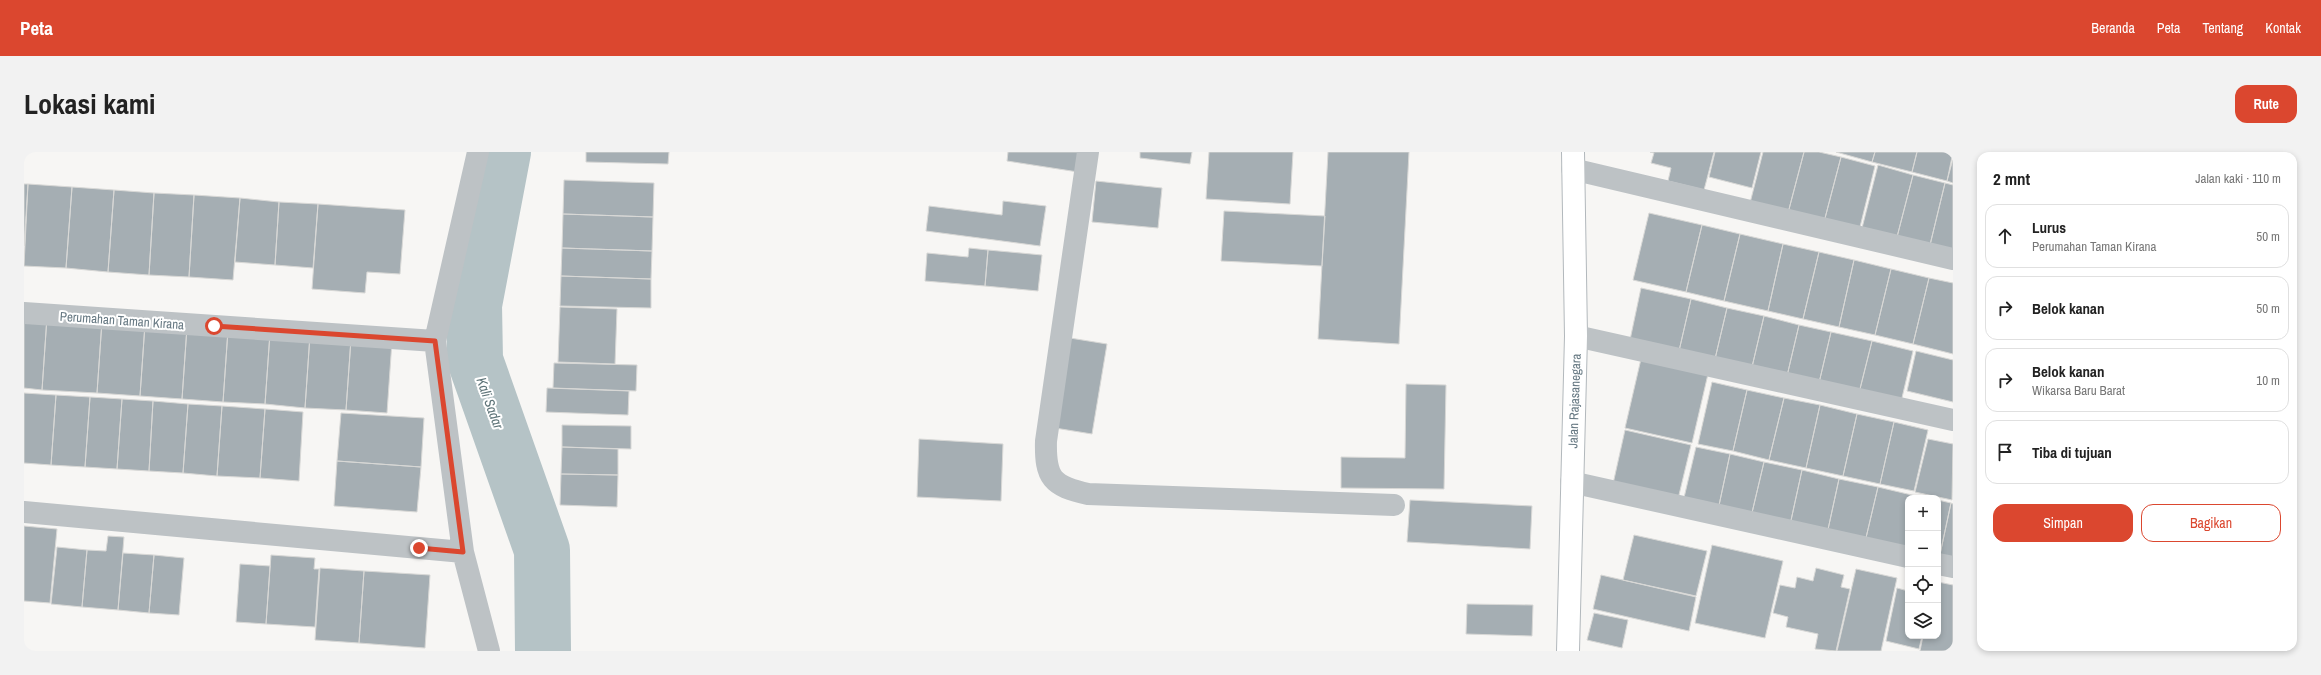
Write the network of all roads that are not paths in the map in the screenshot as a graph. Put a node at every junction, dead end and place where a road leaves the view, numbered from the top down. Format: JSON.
{"nodes":[{"id":1,"x":478,"y":152,"type":"edge"},
{"id":2,"x":1088,"y":152,"type":"edge"},
{"id":3,"x":1573,"y":161,"type":"edge"},
{"id":4,"x":1953,"y":259,"type":"edge"},
{"id":5,"x":24,"y":313,"type":"edge"},
{"id":6,"x":1576,"y":336,"type":"junction"},
{"id":7,"x":435,"y":341,"type":"junction"},
{"id":8,"x":1953,"y":420,"type":"edge"},
{"id":9,"x":1571,"y":482,"type":"junction"},
{"id":10,"x":1394,"y":505,"type":"dead end"},
{"id":11,"x":24,"y":512,"type":"edge"},
{"id":12,"x":463,"y":552,"type":"junction"},
{"id":13,"x":1905,"y":556,"type":"edge"},
{"id":14,"x":1941,"y":565,"type":"edge"},
{"id":15,"x":1953,"y":567,"type":"edge"},
{"id":16,"x":489,"y":651,"type":"edge"},
{"id":17,"x":1568,"y":651,"type":"edge"}],
"edges":[{"from":1,"to":7,"type":"street"},
{"from":2,"to":10,"type":"street"},
{"from":3,"to":4,"type":"street"},
{"from":3,"to":6,"type":"street","name":"Jalan Rajasanegara"},
{"from":5,"to":7,"type":"street","name":"Perumahan Taman Kirana"},
{"from":6,"to":8,"type":"street"},
{"from":6,"to":9,"type":"street","name":"Jalan Rajasanegara"},
{"from":7,"to":12,"type":"street"},
{"from":9,"to":13,"type":"street"},
{"from":9,"to":17,"type":"street","name":"Jalan Rajasanegara"},
{"from":11,"to":12,"type":"street"},
{"from":12,"to":16,"type":"street"},
{"from":14,"to":15,"type":"street"}]}
